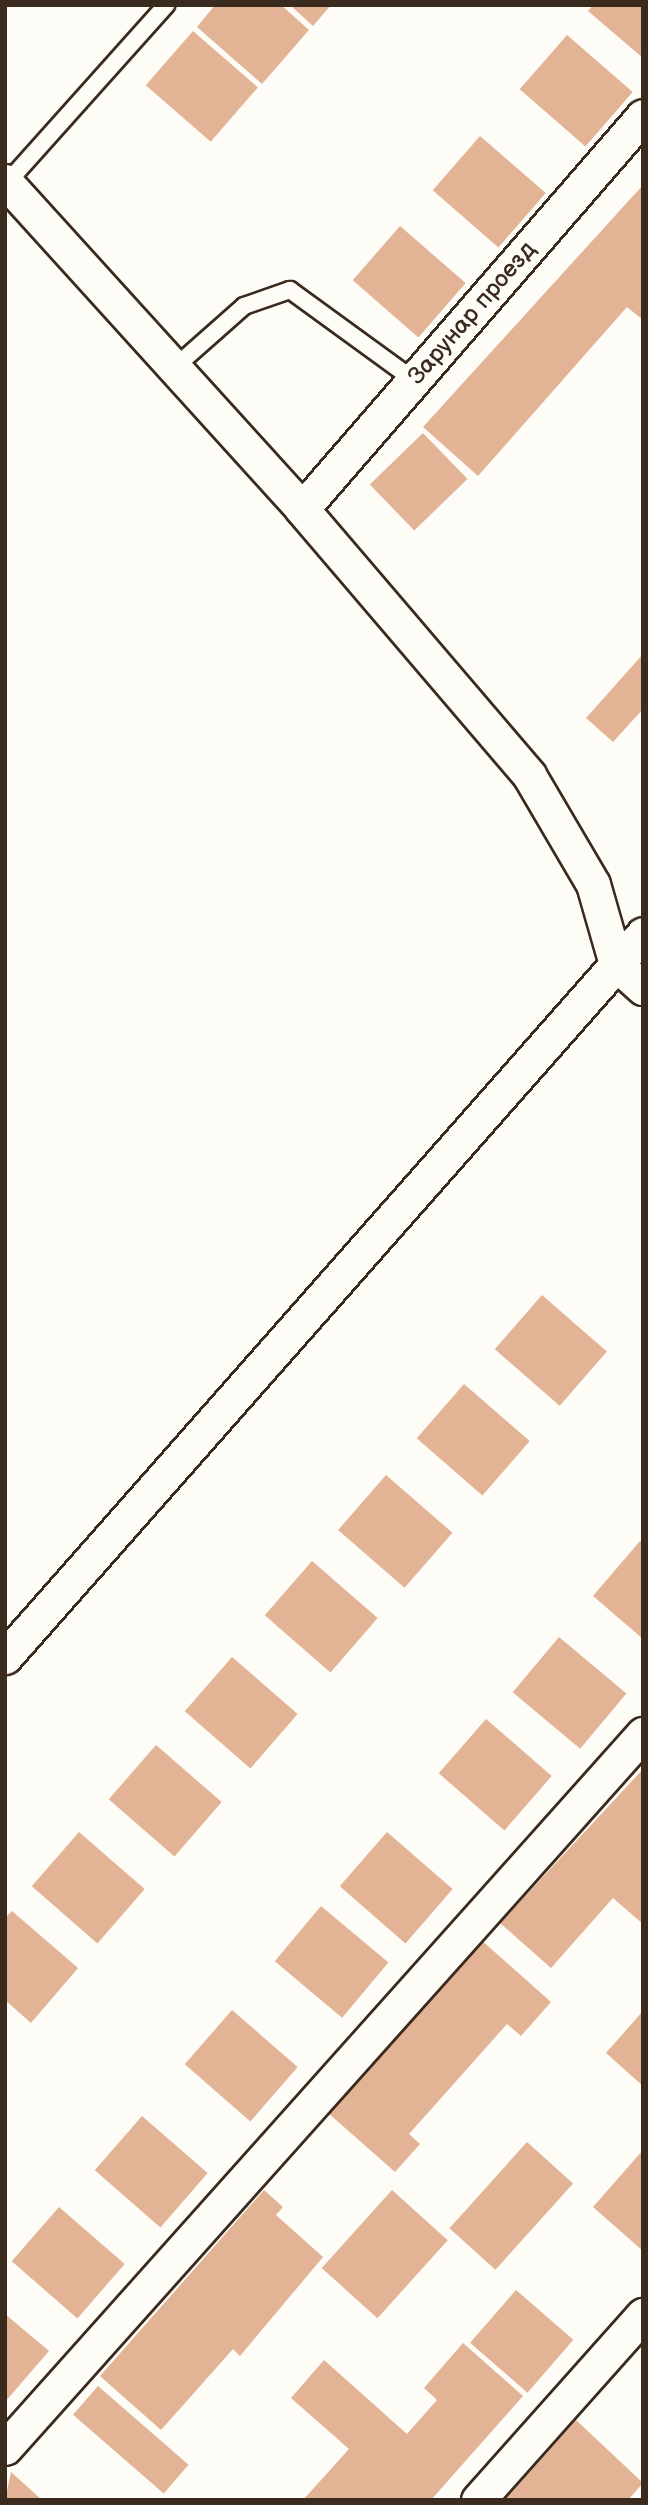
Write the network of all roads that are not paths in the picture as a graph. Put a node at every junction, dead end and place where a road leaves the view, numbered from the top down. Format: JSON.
{"nodes":[{"id":1,"x":166,"y":5,"type":"edge"},
{"id":2,"x":643,"y":116,"type":"edge"},
{"id":3,"x":6,"y":182,"type":"edge"},
{"id":4,"x":174,"y":368,"type":"junction"},
{"id":5,"x":414,"y":380,"type":"junction"},
{"id":6,"x":302,"y":509,"type":"junction"},
{"id":7,"x":643,"y":934,"type":"edge"},
{"id":8,"x":616,"y":964,"type":"junction"},
{"id":9,"x":643,"y":988,"type":"edge"},
{"id":10,"x":5,"y":1657,"type":"edge"},
{"id":11,"x":643,"y":1734,"type":"edge"},
{"id":12,"x":643,"y":2315,"type":"edge"},
{"id":13,"x":5,"y":2448,"type":"edge"},
{"id":14,"x":478,"y":2500,"type":"edge"}],
"edges":[{"from":1,"to":3,"type":"lane"},
{"from":2,"to":5,"type":"street","name":"Зарунар проезд"},
{"from":3,"to":4,"type":"street"},
{"from":4,"to":5,"type":"lane"},
{"from":4,"to":6,"type":"street"},
{"from":5,"to":6,"type":"street","name":"Зарунар проезд"},
{"from":6,"to":8,"type":"street"},
{"from":7,"to":8,"type":"street"},
{"from":8,"to":9,"type":"street"},
{"from":8,"to":10,"type":"street"},
{"from":11,"to":13,"type":"street"},
{"from":12,"to":14,"type":"street"}]}
